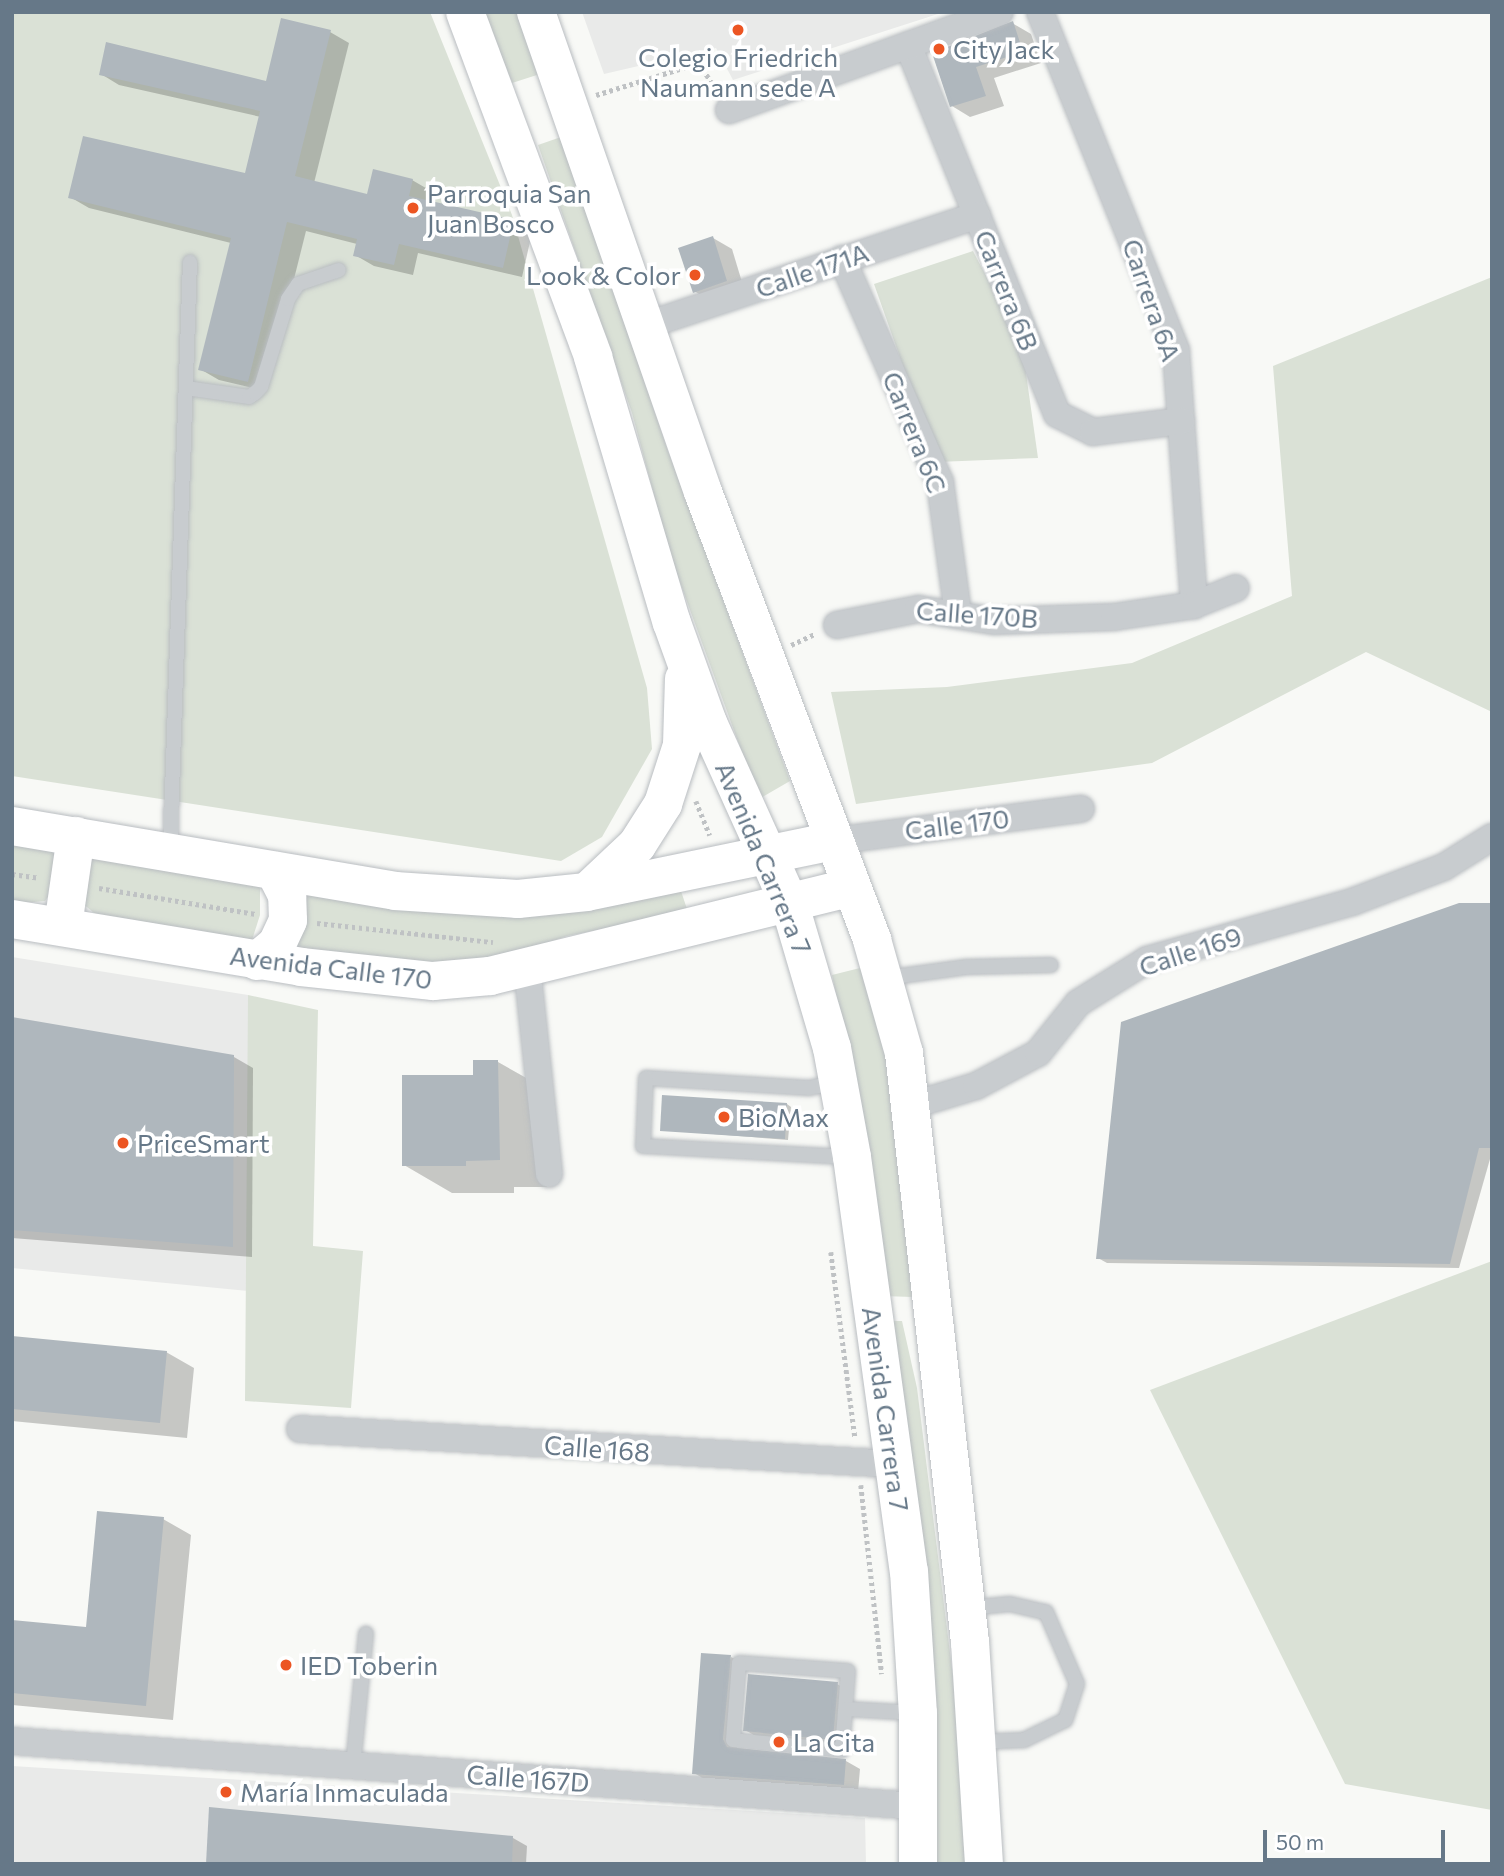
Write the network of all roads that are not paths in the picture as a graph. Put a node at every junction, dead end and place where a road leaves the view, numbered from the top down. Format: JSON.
{"nodes":[{"id":1,"x":465,"y":12,"type":"edge"},
{"id":2,"x":536,"y":12,"type":"edge"},
{"id":3,"x":1000,"y":12,"type":"edge"},
{"id":4,"x":1040,"y":12,"type":"edge"},
{"id":5,"x":908,"y":45,"type":"junction"},
{"id":6,"x":578,"y":99,"type":"junction"},
{"id":7,"x":729,"y":110,"type":"road end"},
{"id":8,"x":510,"y":124,"type":"junction"},
{"id":9,"x":977,"y":215,"type":"junction"},
{"id":10,"x":842,"y":259,"type":"junction"},
{"id":11,"x":190,"y":262,"type":"dead end"},
{"id":12,"x":339,"y":270,"type":"dead end"},
{"id":13,"x":647,"y":325,"type":"junction"},
{"id":14,"x":186,"y":388,"type":"junction"},
{"id":15,"x":1181,"y":422,"type":"junction"},
{"id":16,"x":1236,"y":588,"type":"dead end"},
{"id":17,"x":1194,"y":605,"type":"junction"},
{"id":18,"x":958,"y":612,"type":"junction"},
{"id":19,"x":837,"y":625,"type":"road end"},
{"id":20,"x":684,"y":656,"type":"junction"},
{"id":21,"x":1081,"y":809,"type":"dead end"},
{"id":22,"x":12,"y":826,"type":"edge"},
{"id":23,"x":76,"y":836,"type":"junction"},
{"id":24,"x":1492,"y":838,"type":"edge"},
{"id":25,"x":833,"y":841,"type":"junction"},
{"id":26,"x":170,"y":851,"type":"junction"},
{"id":27,"x":768,"y":854,"type":"junction"},
{"id":28,"x":275,"y":871,"type":"junction"},
{"id":29,"x":851,"y":887,"type":"junction"},
{"id":30,"x":587,"y":892,"type":"junction"},
{"id":31,"x":789,"y":902,"type":"junction"},
{"id":32,"x":12,"y":919,"type":"edge"},
{"id":33,"x":63,"y":926,"type":"junction"},
{"id":34,"x":257,"y":961,"type":"junction"},
{"id":35,"x":1051,"y":965,"type":"dead end"},
{"id":36,"x":527,"y":967,"type":"junction"},
{"id":37,"x":885,"y":979,"type":"junction"},
{"id":38,"x":839,"y":1082,"type":"junction"},
{"id":39,"x":913,"y":1105,"type":"junction"},
{"id":40,"x":852,"y":1157,"type":"junction"},
{"id":41,"x":549,"y":1174,"type":"dead end"},
{"id":42,"x":874,"y":1325,"type":"junction"},
{"id":43,"x":934,"y":1328,"type":"junction"},
{"id":44,"x":300,"y":1429,"type":"dead end"},
{"id":45,"x":876,"y":1463,"type":"junction"},
{"id":46,"x":965,"y":1608,"type":"junction"},
{"id":47,"x":366,"y":1634,"type":"dead end"},
{"id":48,"x":846,"y":1709,"type":"junction"},
{"id":49,"x":902,"y":1712,"type":"junction"},
{"id":50,"x":12,"y":1741,"type":"edge"},
{"id":51,"x":977,"y":1742,"type":"junction"},
{"id":52,"x":353,"y":1766,"type":"junction"},
{"id":53,"x":917,"y":1806,"type":"junction"},
{"id":54,"x":918,"y":1864,"type":"edge"},
{"id":55,"x":984,"y":1864,"type":"edge"}],
"edges":[{"from":1,"to":8,"type":"main road","name":"Avenida Carrera 7"},
{"from":2,"to":6,"type":"main road","name":"Avenida Carrera 7"},
{"from":3,"to":5,"type":"street"},
{"from":4,"to":15,"type":"street","name":"Carrera 6A"},
{"from":5,"to":7,"type":"street"},
{"from":5,"to":9,"type":"street","name":"Carrera 6B"},
{"from":6,"to":8,"type":"main road"},
{"from":6,"to":13,"type":"main road","name":"Avenida Carrera 7"},
{"from":8,"to":20,"type":"main road","name":"Avenida Carrera 7"},
{"from":9,"to":10,"type":"street","name":"Calle 171A"},
{"from":9,"to":15,"type":"street","name":"Carrera 6B"},
{"from":10,"to":13,"type":"street","name":"Calle 171A"},
{"from":10,"to":18,"type":"street","name":"Carrera 6C"},
{"from":11,"to":14,"type":"lane"},
{"from":12,"to":14,"type":"lane"},
{"from":13,"to":25,"type":"main road","name":"Avenida Carrera 7"},
{"from":14,"to":26,"type":"lane"},
{"from":15,"to":17,"type":"street","name":"Carrera 6A"},
{"from":16,"to":17,"type":"street","name":"Calle 170B"},
{"from":17,"to":18,"type":"street","name":"Calle 170B"},
{"from":18,"to":19,"type":"street","name":"Calle 170B"},
{"from":20,"to":27,"type":"main road","name":"Avenida Carrera 7"},
{"from":20,"to":30,"type":"main road"},
{"from":21,"to":25,"type":"street","name":"Calle 170"},
{"from":22,"to":23,"type":"main road"},
{"from":23,"to":26,"type":"main road"},
{"from":23,"to":33,"type":"main road"},
{"from":24,"to":39,"type":"street","name":"Calle 169"},
{"from":25,"to":27,"type":"main road"},
{"from":25,"to":29,"type":"main road","name":"Avenida Carrera 7"},
{"from":26,"to":28,"type":"main road"},
{"from":27,"to":30,"type":"main road"},
{"from":27,"to":31,"type":"main road","name":"Avenida Carrera 7"},
{"from":28,"to":30,"type":"main road"},
{"from":28,"to":34,"type":"main road"},
{"from":29,"to":31,"type":"main road","name":"Avenida Calle 170"},
{"from":29,"to":37,"type":"main road","name":"Avenida Carrera 7"},
{"from":31,"to":36,"type":"main road","name":"Avenida Calle 170"},
{"from":31,"to":38,"type":"main road","name":"Avenida Carrera 7"},
{"from":32,"to":33,"type":"main road","name":"Avenida Calle 170"},
{"from":33,"to":34,"type":"main road","name":"Avenida Calle 170"},
{"from":34,"to":36,"type":"main road","name":"Avenida Calle 170"},
{"from":35,"to":37,"type":"lane"},
{"from":36,"to":41,"type":"street"},
{"from":37,"to":39,"type":"main road","name":"Avenida Carrera 7"},
{"from":38,"to":40,"type":"main road","name":"Avenida Carrera 7"},
{"from":38,"to":40,"type":"lane"},
{"from":39,"to":43,"type":"main road","name":"Avenida Carrera 7"},
{"from":40,"to":42,"type":"main road","name":"Avenida Carrera 7"},
{"from":42,"to":43,"type":"main road"},
{"from":42,"to":45,"type":"main road","name":"Avenida Carrera 7"},
{"from":43,"to":46,"type":"main road","name":"Avenida Carrera 7"},
{"from":44,"to":45,"type":"street","name":"Calle 168"},
{"from":45,"to":49,"type":"main road","name":"Avenida Carrera 7"},
{"from":46,"to":51,"type":"main road","name":"Avenida Carrera 7"},
{"from":46,"to":51,"type":"lane"},
{"from":47,"to":52,"type":"lane"},
{"from":48,"to":48,"type":"lane"},
{"from":48,"to":49,"type":"lane"},
{"from":49,"to":53,"type":"main road","name":"Avenida Carrera 7"},
{"from":50,"to":52,"type":"street","name":"Calle 167D"},
{"from":51,"to":55,"type":"main road","name":"Avenida Carrera 7"},
{"from":52,"to":53,"type":"street","name":"Calle 167D"},
{"from":53,"to":54,"type":"main road","name":"Avenida Carrera 7"}]}
